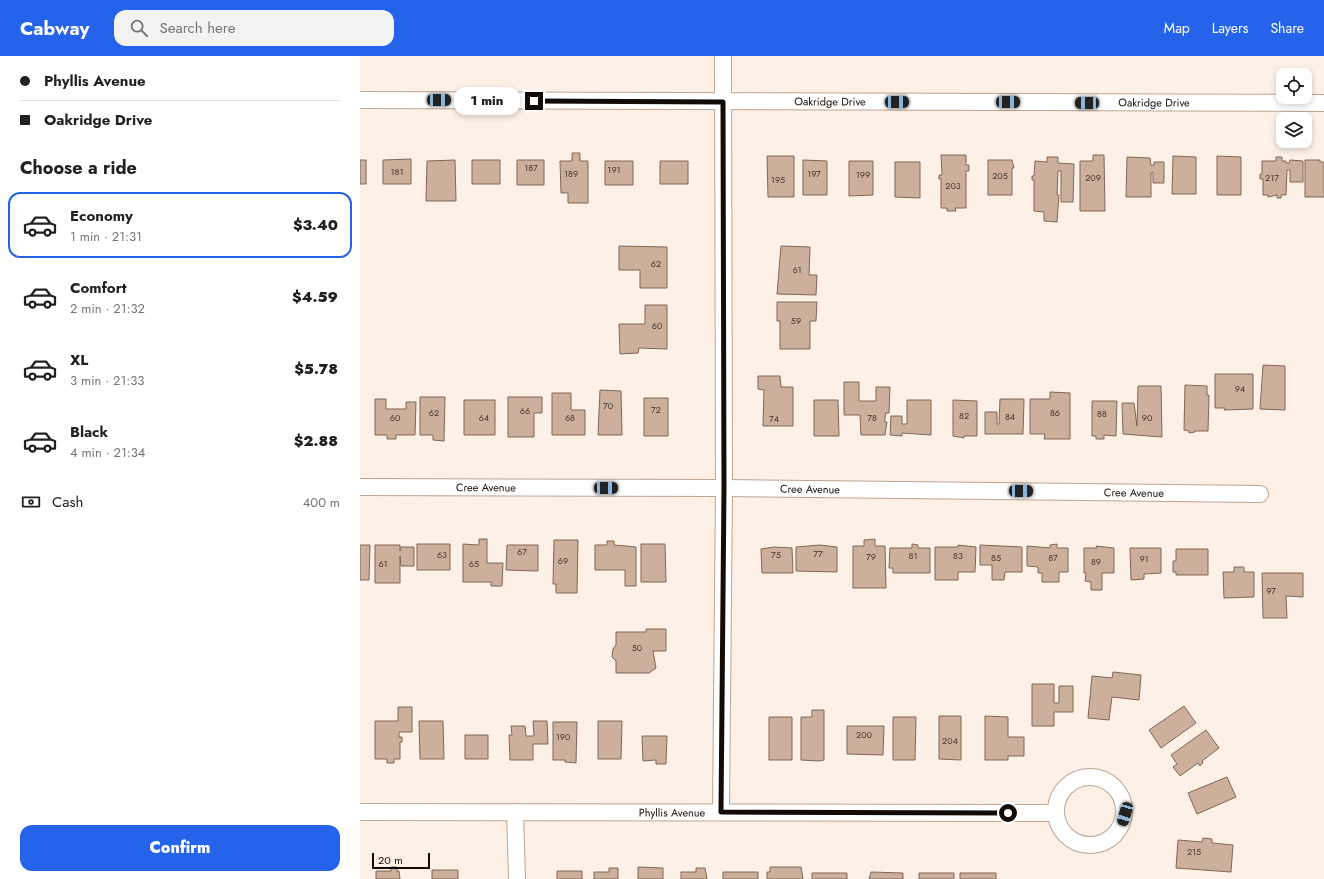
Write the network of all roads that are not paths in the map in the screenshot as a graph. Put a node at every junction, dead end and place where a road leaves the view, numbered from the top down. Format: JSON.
{"nodes":[{"id":1,"x":723,"y":56,"type":"edge"},
{"id":2,"x":360,"y":100,"type":"edge"},
{"id":3,"x":723,"y":102,"type":"junction"},
{"id":4,"x":1324,"y":103,"type":"edge"},
{"id":5,"x":360,"y":487,"type":"edge"},
{"id":6,"x":724,"y":488,"type":"junction"},
{"id":7,"x":1260,"y":494,"type":"dead end"},
{"id":8,"x":360,"y":812,"type":"edge"},
{"id":9,"x":516,"y":812,"type":"junction"},
{"id":10,"x":721,"y":812,"type":"junction"},
{"id":11,"x":1056,"y":813,"type":"junction"},
{"id":12,"x":518,"y":879,"type":"edge"}],
"edges":[{"from":1,"to":3,"type":"street"},
{"from":2,"to":3,"type":"street","name":"Oakridge Drive"},
{"from":3,"to":4,"type":"street","name":"Oakridge Drive"},
{"from":3,"to":6,"type":"street"},
{"from":5,"to":6,"type":"street","name":"Cree Avenue"},
{"from":6,"to":7,"type":"street","name":"Cree Avenue"},
{"from":6,"to":10,"type":"street"},
{"from":8,"to":9,"type":"street","name":"Phyllis Avenue"},
{"from":9,"to":10,"type":"street","name":"Phyllis Avenue"},
{"from":9,"to":12,"type":"street"},
{"from":10,"to":11,"type":"street","name":"Phyllis Avenue"},
{"from":11,"to":11,"type":"street"}]}
